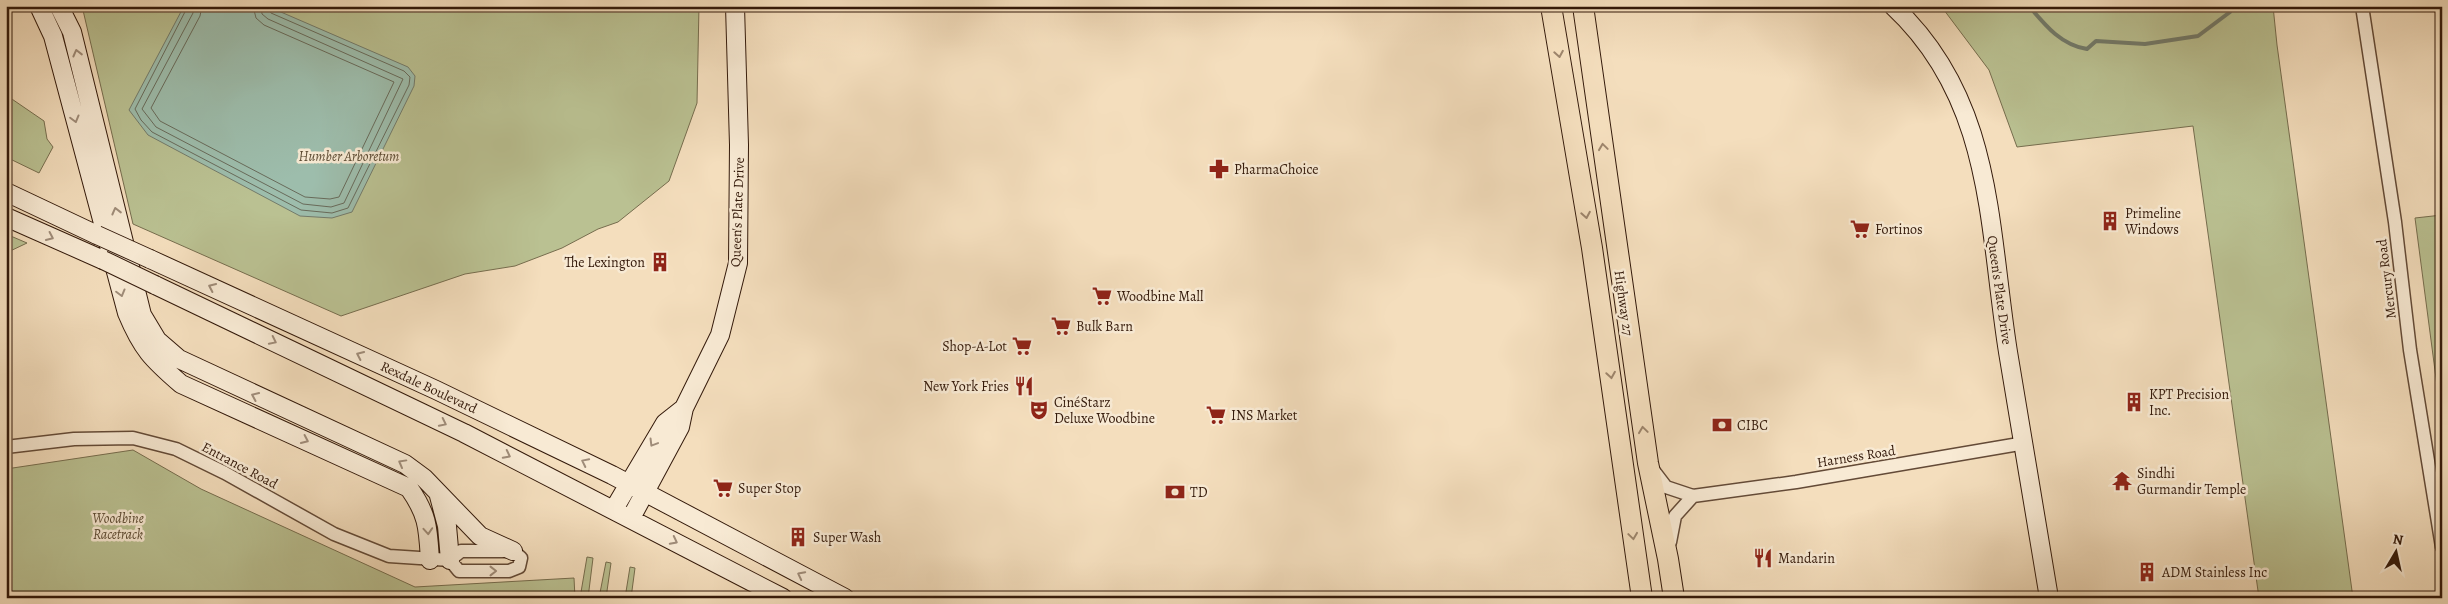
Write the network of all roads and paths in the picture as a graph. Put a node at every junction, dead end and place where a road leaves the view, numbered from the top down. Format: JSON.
{"nodes":[{"id":1,"x":39,"y":6,"type":"edge"},
{"id":2,"x":59,"y":6,"type":"edge"},
{"id":3,"x":735,"y":6,"type":"edge"},
{"id":4,"x":1551,"y":6,"type":"edge"},
{"id":5,"x":1583,"y":6,"type":"edge"},
{"id":6,"x":1893,"y":6,"type":"edge"},
{"id":7,"x":2362,"y":6,"type":"edge"},
{"id":8,"x":6,"y":192,"type":"edge"},
{"id":9,"x":6,"y":216,"type":"edge"},
{"id":10,"x":436,"y":390,"type":"junction"},
{"id":11,"x":684,"y":408,"type":"junction"},
{"id":12,"x":422,"y":413,"type":"junction"},
{"id":13,"x":2025,"y":443,"type":"junction"},
{"id":14,"x":6,"y":447,"type":"edge"},
{"id":15,"x":1648,"y":463,"type":"junction"},
{"id":16,"x":629,"y":484,"type":"junction"},
{"id":17,"x":644,"y":493,"type":"junction"},
{"id":18,"x":438,"y":495,"type":"junction"},
{"id":19,"x":1693,"y":496,"type":"junction"},
{"id":20,"x":614,"y":509,"type":"junction"},
{"id":21,"x":631,"y":518,"type":"junction"},
{"id":22,"x":2442,"y":547,"type":"edge"},
{"id":23,"x":513,"y":551,"type":"junction"},
{"id":24,"x":1668,"y":559,"type":"junction"},
{"id":25,"x":430,"y":560,"type":"junction"},
{"id":26,"x":450,"y":560,"type":"junction"},
{"id":27,"x":783,"y":598,"type":"edge"},
{"id":28,"x":845,"y":598,"type":"edge"},
{"id":29,"x":1642,"y":598,"type":"edge"},
{"id":30,"x":1674,"y":598,"type":"edge"},
{"id":31,"x":2049,"y":598,"type":"edge"}],
"edges":[{"from":1,"to":25,"type":"main road","one_way":true},
{"from":18,"to":2,"type":"main road","one_way":true},
{"from":3,"to":11,"type":"main road","name":"Queen's Plate Drive"},
{"from":4,"to":29,"type":"main road","name":"Highway 27","one_way":true},
{"from":15,"to":5,"type":"main road","name":"Highway 27","one_way":true},
{"from":6,"to":13,"type":"main road","name":"Queen's Plate Drive"},
{"from":7,"to":22,"type":"street","name":"Mercury Road"},
{"from":10,"to":8,"type":"main road","name":"Rexdale Boulevard","one_way":true,"bridge":true},
{"from":9,"to":12,"type":"main road","name":"Rexdale Boulevard","one_way":true,"bridge":true},
{"from":10,"to":12,"type":"main road"},
{"from":16,"to":10,"type":"main road","name":"Rexdale Boulevard","one_way":true},
{"from":11,"to":16,"type":"main road","name":"Queen's Plate Drive","one_way":true},
{"from":11,"to":17,"type":"main road","name":"Queen's Plate Drive"},
{"from":12,"to":20,"type":"main road","name":"Rexdale Boulevard","one_way":true},
{"from":13,"to":19,"type":"street","name":"Harness Road"},
{"from":13,"to":31,"type":"main road","name":"Queen's Plate Drive"},
{"from":14,"to":25,"type":"street","name":"Entrance Road"},
{"from":15,"to":19,"type":"street","name":"Harness Road"},
{"from":15,"to":24,"type":"main road","name":"Highway 27"},
{"from":16,"to":17,"type":"main road","name":"Rexdale Boulevard"},
{"from":16,"to":20,"type":"main road","name":"Queen's Plate Drive"},
{"from":17,"to":21,"type":"main road","name":"Queen's Plate Drive"},
{"from":28,"to":17,"type":"main road","name":"Rexdale Boulevard","one_way":true},
{"from":18,"to":23,"type":"main road"},
{"from":18,"to":26,"type":"main road"},
{"from":19,"to":24,"type":"street"},
{"from":20,"to":21,"type":"main road","name":"Rexdale Boulevard"},
{"from":21,"to":27,"type":"main road","name":"Rexdale Boulevard","one_way":true},
{"from":23,"to":26,"type":"street","name":"Entrance Road"},
{"from":26,"to":23,"type":"street","name":"Entrance Road","one_way":true},
{"from":24,"to":30,"type":"main road","name":"Highway 27"},
{"from":25,"to":26,"type":"street","name":"Entrance Road"}]}
